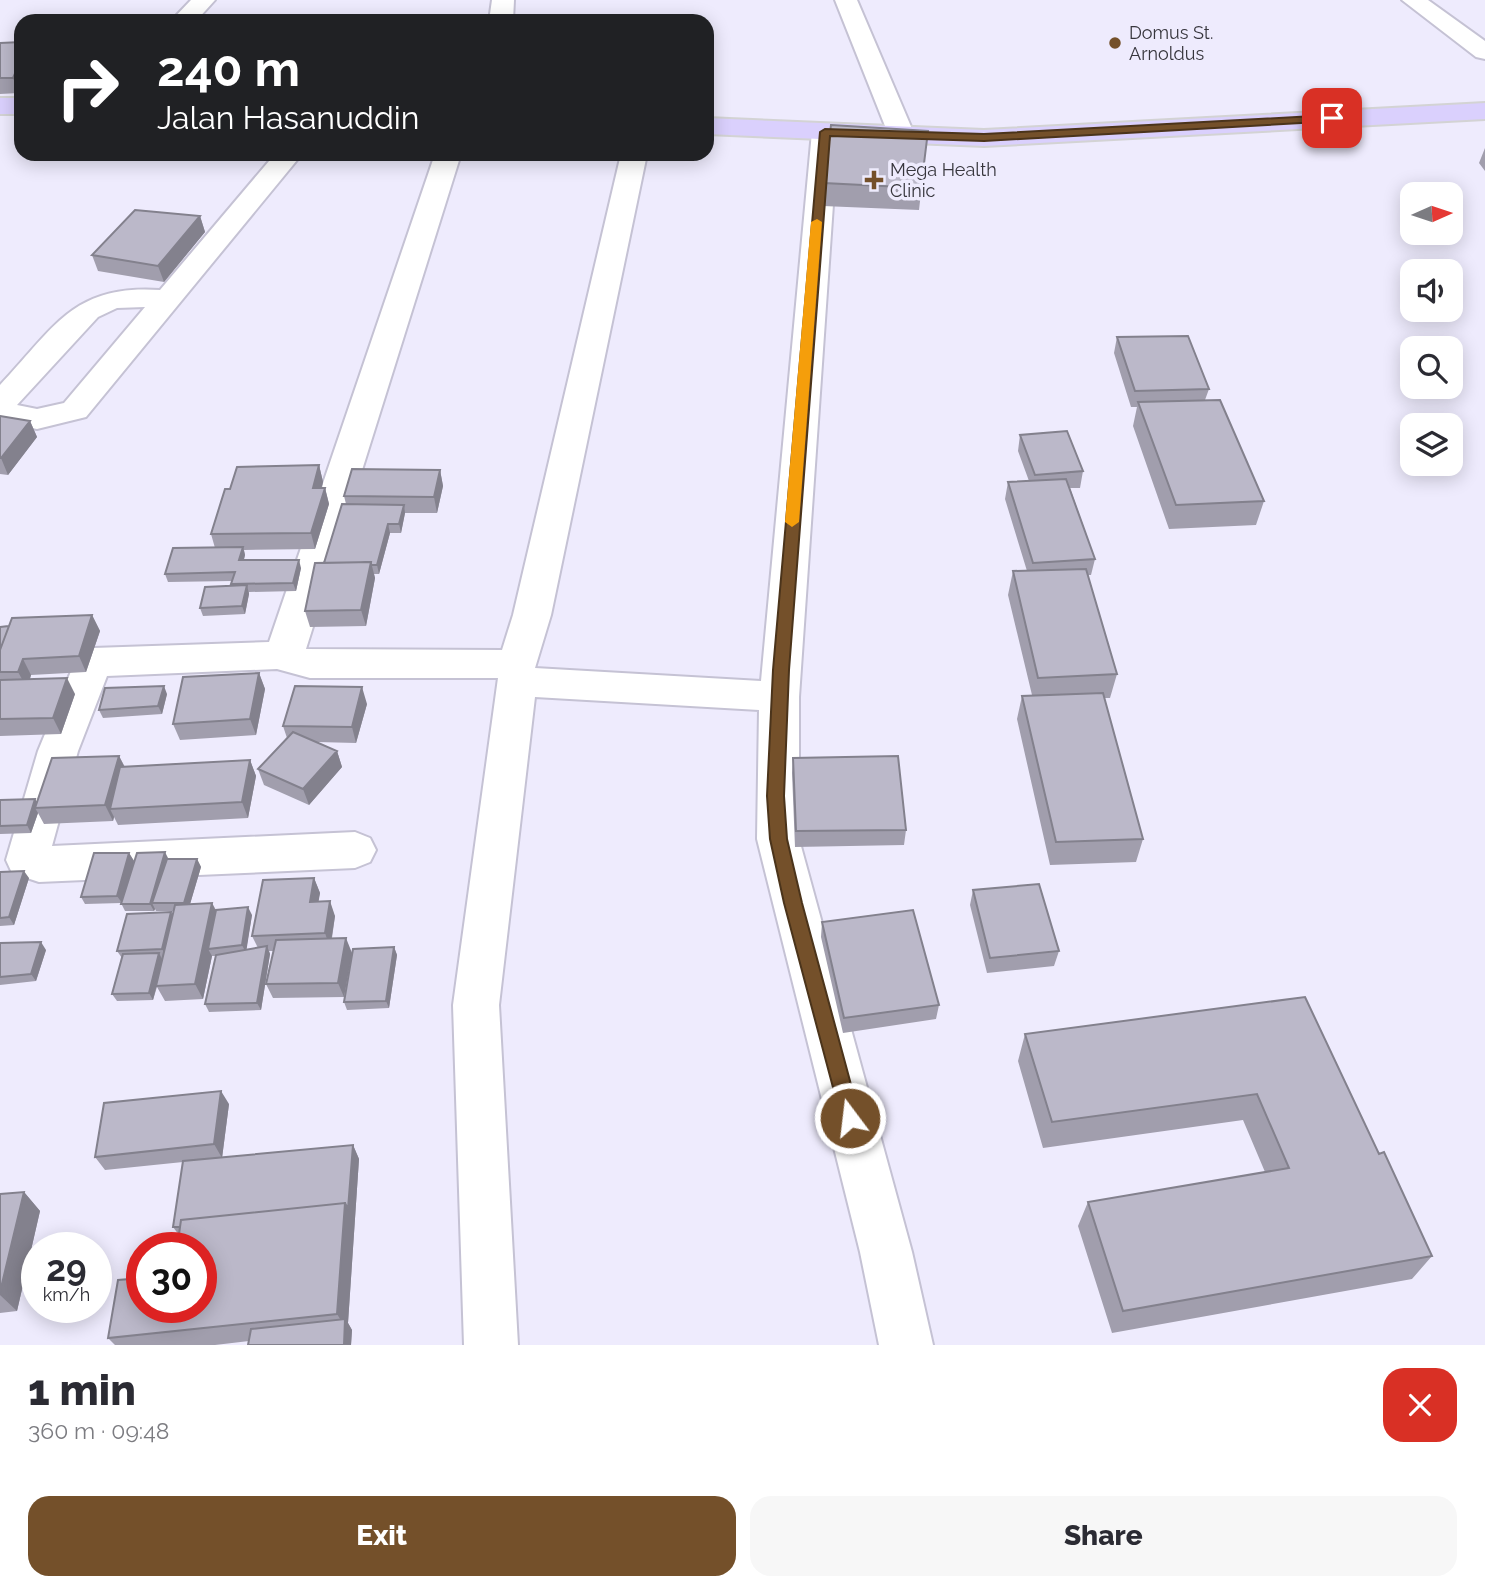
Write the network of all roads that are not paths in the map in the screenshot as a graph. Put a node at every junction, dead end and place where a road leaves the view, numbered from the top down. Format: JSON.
{"nodes":[{"id":1,"x":204,"y":0,"type":"edge"},
{"id":2,"x":846,"y":0,"type":"edge"},
{"id":3,"x":1413,"y":0,"type":"edge"},
{"id":4,"x":190,"y":14,"type":"edge"},
{"id":5,"x":1485,"y":52,"type":"edge"},
{"id":6,"x":1485,"y":111,"type":"edge"},
{"id":7,"x":714,"y":126,"type":"edge"},
{"id":8,"x":825,"y":132,"type":"junction"},
{"id":9,"x":902,"y":136,"type":"junction"},
{"id":10,"x":283,"y":161,"type":"edge"},
{"id":11,"x":445,"y":161,"type":"edge"},
{"id":12,"x":632,"y":161,"type":"edge"},
{"id":13,"x":167,"y":299,"type":"junction"},
{"id":14,"x":286,"y":654,"type":"junction"},
{"id":15,"x":517,"y":673,"type":"junction"},
{"id":16,"x":779,"y":697,"type":"junction"},
{"id":17,"x":355,"y":850,"type":"dead end"},
{"id":18,"x":491,"y":1345,"type":"edge"},
{"id":19,"x":906,"y":1345,"type":"edge"}],
"edges":[{"from":1,"to":4,"type":"street"},
{"from":2,"to":9,"type":"street"},
{"from":3,"to":5,"type":"street"},
{"from":6,"to":9,"type":"main road"},
{"from":7,"to":8,"type":"main road"},
{"from":8,"to":9,"type":"main road"},
{"from":8,"to":16,"type":"street"},
{"from":10,"to":13,"type":"street"},
{"from":11,"to":14,"type":"street"},
{"from":12,"to":15,"type":"street"},
{"from":13,"to":13,"type":"street"},
{"from":14,"to":15,"type":"street"},
{"from":14,"to":17,"type":"street"},
{"from":15,"to":16,"type":"street"},
{"from":15,"to":18,"type":"street"},
{"from":16,"to":19,"type":"street"}]}
